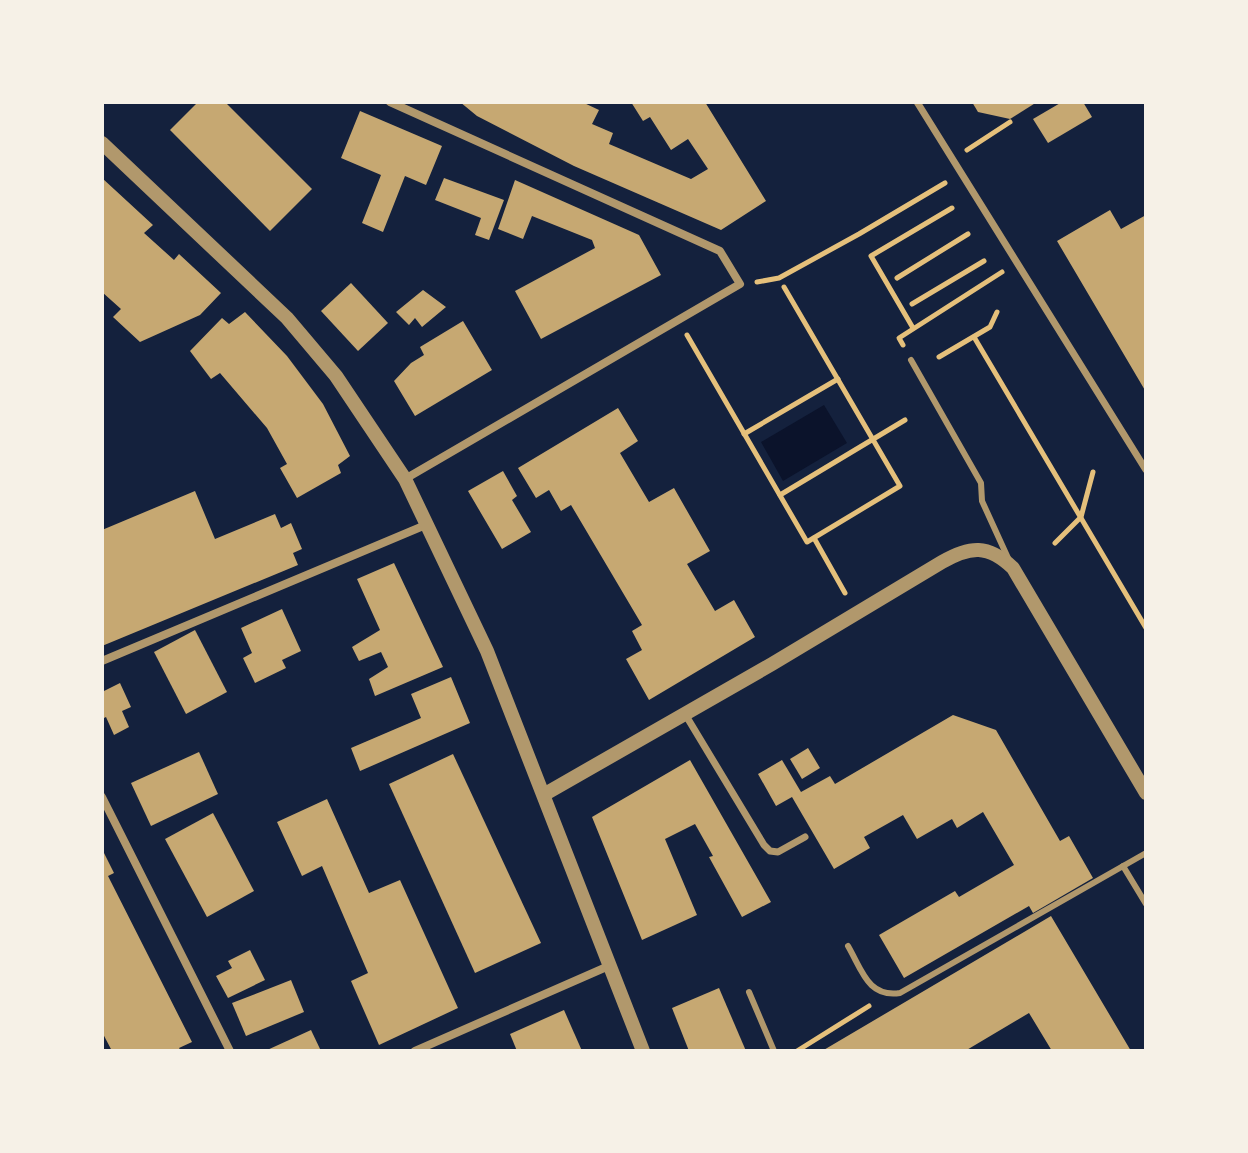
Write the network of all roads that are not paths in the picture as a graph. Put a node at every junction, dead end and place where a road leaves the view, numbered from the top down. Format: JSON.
{"nodes":[{"id":1,"x":392,"y":102,"type":"edge"},
{"id":2,"x":917,"y":102,"type":"edge"},
{"id":3,"x":102,"y":143,"type":"edge"},
{"id":4,"x":911,"y":360,"type":"dead end"},
{"id":5,"x":1146,"y":470,"type":"edge"},
{"id":6,"x":405,"y":479,"type":"junction"},
{"id":7,"x":428,"y":524,"type":"junction"},
{"id":8,"x":1013,"y":568,"type":"junction"},
{"id":9,"x":102,"y":661,"type":"edge"},
{"id":10,"x":685,"y":714,"type":"junction"},
{"id":11,"x":1146,"y":793,"type":"edge"},
{"id":12,"x":545,"y":794,"type":"junction"},
{"id":13,"x":102,"y":797,"type":"edge"},
{"id":14,"x":805,"y":837,"type":"dead end"},
{"id":15,"x":1146,"y":853,"type":"edge"},
{"id":16,"x":1123,"y":866,"type":"junction"},
{"id":17,"x":1146,"y":904,"type":"edge"},
{"id":18,"x":848,"y":946,"type":"dead end"},
{"id":19,"x":611,"y":965,"type":"junction"},
{"id":20,"x":749,"y":992,"type":"dead end"},
{"id":21,"x":230,"y":1051,"type":"edge"},
{"id":22,"x":415,"y":1051,"type":"edge"},
{"id":23,"x":643,"y":1051,"type":"edge"},
{"id":24,"x":774,"y":1051,"type":"edge"}],
"edges":[{"from":1,"to":6,"type":"street"},
{"from":2,"to":5,"type":"street"},
{"from":3,"to":6,"type":"street"},
{"from":4,"to":8,"type":"lane"},
{"from":6,"to":7,"type":"street"},
{"from":7,"to":9,"type":"street"},
{"from":7,"to":12,"type":"street"},
{"from":8,"to":10,"type":"street"},
{"from":8,"to":11,"type":"street"},
{"from":10,"to":12,"type":"street"},
{"from":10,"to":14,"type":"street"},
{"from":12,"to":19,"type":"street"},
{"from":13,"to":21,"type":"street"},
{"from":15,"to":16,"type":"lane"},
{"from":16,"to":17,"type":"lane"},
{"from":16,"to":18,"type":"lane"},
{"from":19,"to":22,"type":"street"},
{"from":19,"to":23,"type":"street"},
{"from":20,"to":24,"type":"lane"}]}
